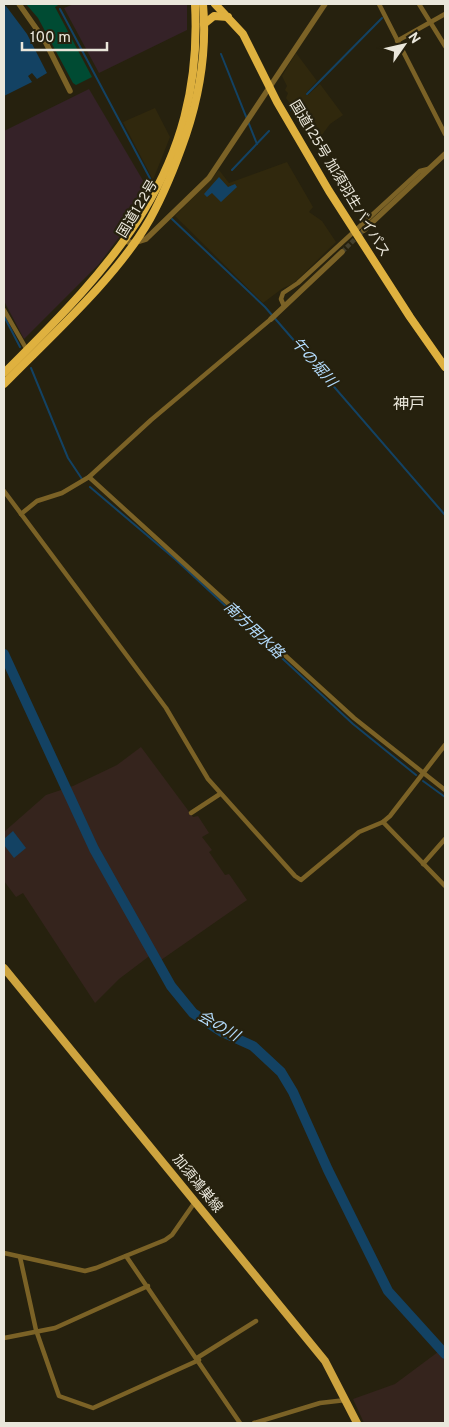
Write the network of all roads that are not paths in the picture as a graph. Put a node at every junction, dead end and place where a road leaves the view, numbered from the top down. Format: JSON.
{"nodes":[{"id":1,"x":19,"y":4,"type":"edge"},
{"id":2,"x":195,"y":4,"type":"edge"},
{"id":3,"x":203,"y":4,"type":"edge"},
{"id":4,"x":214,"y":4,"type":"edge"},
{"id":5,"x":325,"y":4,"type":"edge"},
{"id":6,"x":379,"y":4,"type":"edge"},
{"id":7,"x":419,"y":4,"type":"edge"},
{"id":8,"x":445,"y":14,"type":"edge"},
{"id":9,"x":228,"y":17,"type":"junction"},
{"id":10,"x":430,"y":22,"type":"junction"},
{"id":11,"x":204,"y":24,"type":"junction"},
{"id":12,"x":397,"y":40,"type":"junction"},
{"id":13,"x":445,"y":46,"type":"edge"},
{"id":14,"x":270,"y":87,"type":"junction"},
{"id":15,"x":70,"y":91,"type":"dead end"},
{"id":16,"x":445,"y":134,"type":"edge"},
{"id":17,"x":445,"y":154,"type":"edge"},
{"id":18,"x":428,"y":169,"type":"junction"},
{"id":19,"x":364,"y":230,"type":"tunnel mouth"},
{"id":20,"x":354,"y":231,"type":"junction"},
{"id":21,"x":129,"y":242,"type":"junction"},
{"id":22,"x":342,"y":252,"type":"tunnel mouth"},
{"id":23,"x":284,"y":306,"type":"junction"},
{"id":24,"x":4,"y":310,"type":"edge"},
{"id":25,"x":271,"y":319,"type":"joint"},
{"id":26,"x":27,"y":350,"type":"junction"},
{"id":27,"x":445,"y":367,"type":"edge"},
{"id":28,"x":4,"y":373,"type":"edge"},
{"id":29,"x":4,"y":384,"type":"edge"},
{"id":30,"x":89,"y":477,"type":"junction"},
{"id":31,"x":4,"y":491,"type":"edge"},
{"id":32,"x":21,"y":514,"type":"junction"},
{"id":33,"x":445,"y":745,"type":"edge"},
{"id":34,"x":423,"y":775,"type":"junction"},
{"id":35,"x":445,"y":790,"type":"edge"},
{"id":36,"x":220,"y":794,"type":"junction"},
{"id":37,"x":191,"y":814,"type":"dead end"},
{"id":38,"x":383,"y":822,"type":"junction"},
{"id":39,"x":445,"y":839,"type":"edge"},
{"id":40,"x":423,"y":864,"type":"junction"},
{"id":41,"x":445,"y":886,"type":"edge"},
{"id":42,"x":4,"y":968,"type":"edge"},
{"id":43,"x":195,"y":1202,"type":"junction"},
{"id":44,"x":4,"y":1253,"type":"edge"},
{"id":45,"x":126,"y":1256,"type":"junction"},
{"id":46,"x":20,"y":1257,"type":"junction"},
{"id":47,"x":148,"y":1286,"type":"junction"},
{"id":48,"x":256,"y":1321,"type":"dead end"},
{"id":49,"x":37,"y":1332,"type":"junction"},
{"id":50,"x":4,"y":1337,"type":"edge"},
{"id":51,"x":198,"y":1359,"type":"junction"},
{"id":52,"x":347,"y":1400,"type":"junction"},
{"id":53,"x":240,"y":1423,"type":"edge"},
{"id":54,"x":254,"y":1423,"type":"edge"},
{"id":55,"x":357,"y":1423,"type":"edge"}],
"edges":[{"from":1,"to":15,"type":"street"},
{"from":2,"to":21,"type":"highway","name":"国道122号"},
{"from":3,"to":11,"type":"highway","name":"国道122号"},
{"from":4,"to":9,"type":"highway","name":"国道125号 加須羽生バイパス"},
{"from":5,"to":14,"type":"street"},
{"from":6,"to":12,"type":"street"},
{"from":7,"to":10,"type":"street"},
{"from":8,"to":10,"type":"street"},
{"from":9,"to":11,"type":"highway"},
{"from":9,"to":14,"type":"highway","name":"国道125号 加須羽生バイパス"},
{"from":10,"to":12,"type":"street"},
{"from":10,"to":13,"type":"street"},
{"from":11,"to":21,"type":"highway","name":"国道122号"},
{"from":12,"to":16,"type":"street"},
{"from":14,"to":20,"type":"highway","name":"国道125号 加須羽生バイパス"},
{"from":14,"to":21,"type":"street"},
{"from":17,"to":18,"type":"street"},
{"from":18,"to":19,"type":"street"},
{"from":18,"to":20,"type":"street"},
{"from":20,"to":23,"type":"street"},
{"from":20,"to":27,"type":"highway","name":"国道125号 加須羽生バイパス"},
{"from":21,"to":26,"type":"highway","name":"国道122号"},
{"from":21,"to":29,"type":"highway","name":"国道122号"},
{"from":22,"to":23,"type":"street"},
{"from":23,"to":25,"type":"street"},
{"from":24,"to":26,"type":"street"},
{"from":25,"to":30,"type":"street"},
{"from":26,"to":28,"type":"highway","name":"国道122号"},
{"from":30,"to":32,"type":"street"},
{"from":30,"to":34,"type":"street"},
{"from":31,"to":32,"type":"street"},
{"from":32,"to":36,"type":"street"},
{"from":33,"to":34,"type":"street"},
{"from":34,"to":35,"type":"street"},
{"from":34,"to":38,"type":"street"},
{"from":36,"to":37,"type":"street"},
{"from":36,"to":38,"type":"street"},
{"from":38,"to":40,"type":"street"},
{"from":39,"to":40,"type":"street"},
{"from":40,"to":41,"type":"street"},
{"from":42,"to":43,"type":"main road","name":"加須鴻巣線"},
{"from":43,"to":45,"type":"street"},
{"from":43,"to":52,"type":"main road","name":"加須鴻巣線"},
{"from":44,"to":46,"type":"street"},
{"from":45,"to":46,"type":"street"},
{"from":45,"to":47,"type":"street"},
{"from":46,"to":49,"type":"street"},
{"from":47,"to":49,"type":"street"},
{"from":47,"to":51,"type":"street"},
{"from":48,"to":51,"type":"street"},
{"from":49,"to":50,"type":"street"},
{"from":49,"to":51,"type":"street"},
{"from":51,"to":53,"type":"street"},
{"from":52,"to":54,"type":"street"},
{"from":52,"to":55,"type":"main road","name":"加須鴻巣線"}]}
